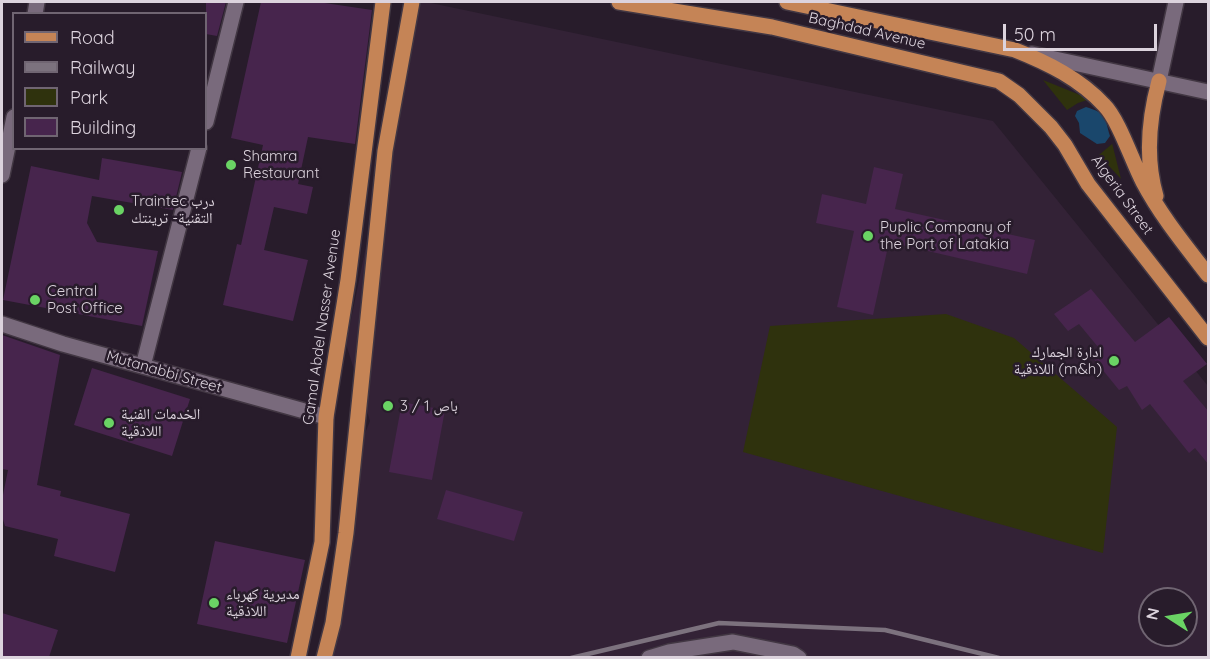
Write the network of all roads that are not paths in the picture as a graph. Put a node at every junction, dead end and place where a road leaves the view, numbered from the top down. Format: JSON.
{"nodes":[{"id":1,"x":237,"y":2,"type":"edge"},
{"id":2,"x":383,"y":2,"type":"edge"},
{"id":3,"x":412,"y":2,"type":"edge"},
{"id":4,"x":619,"y":2,"type":"edge"},
{"id":5,"x":787,"y":2,"type":"edge"},
{"id":6,"x":1176,"y":2,"type":"edge"},
{"id":7,"x":834,"y":7,"type":"edge"},
{"id":8,"x":1015,"y":50,"type":"junction"},
{"id":9,"x":999,"y":81,"type":"joint"},
{"id":10,"x":1159,"y":81,"type":"junction"},
{"id":11,"x":1209,"y":92,"type":"edge"},
{"id":12,"x":207,"y":118,"type":"edge"},
{"id":13,"x":12,"y":127,"type":"edge"},
{"id":14,"x":198,"y":150,"type":"edge"},
{"id":15,"x":2,"y":175,"type":"edge"},
{"id":16,"x":1161,"y":213,"type":"junction"},
{"id":17,"x":1209,"y":275,"type":"edge"},
{"id":18,"x":2,"y":324,"type":"edge"},
{"id":19,"x":1209,"y":338,"type":"edge"},
{"id":20,"x":143,"y":366,"type":"junction"},
{"id":21,"x":326,"y":417,"type":"junction"},
{"id":22,"x":298,"y":657,"type":"edge"},
{"id":23,"x":324,"y":657,"type":"edge"},
{"id":24,"x":649,"y":657,"type":"edge"},
{"id":25,"x":799,"y":657,"type":"edge"}],
"edges":[{"from":1,"to":12,"type":"street"},
{"from":2,"to":21,"type":"main road","name":"Gamal Abdel Nasser Avenue"},
{"from":3,"to":23,"type":"main road"},
{"from":4,"to":9,"type":"main road","name":"Baghdad Avenue"},
{"from":5,"to":7,"type":"main road","name":"Baghdad Avenue"},
{"from":6,"to":10,"type":"street"},
{"from":7,"to":8,"type":"main road","name":"Baghdad Avenue"},
{"from":8,"to":10,"type":"street","name":"Baghdad Avenue"},
{"from":8,"to":16,"type":"main road","name":"Algeria Street"},
{"from":9,"to":19,"type":"main road","name":"Algeria Street"},
{"from":10,"to":11,"type":"street","name":"Baghdad Avenue"},
{"from":10,"to":16,"type":"main road"},
{"from":13,"to":15,"type":"street"},
{"from":14,"to":20,"type":"street"},
{"from":16,"to":17,"type":"main road","name":"Algeria Street"},
{"from":18,"to":20,"type":"street","name":"Mutanabbi Street"},
{"from":20,"to":21,"type":"street","name":"Mutanabbi Street"},
{"from":21,"to":22,"type":"main road","name":"Gamal Abdel Nasser Avenue"},
{"from":24,"to":25,"type":"street"}]}
